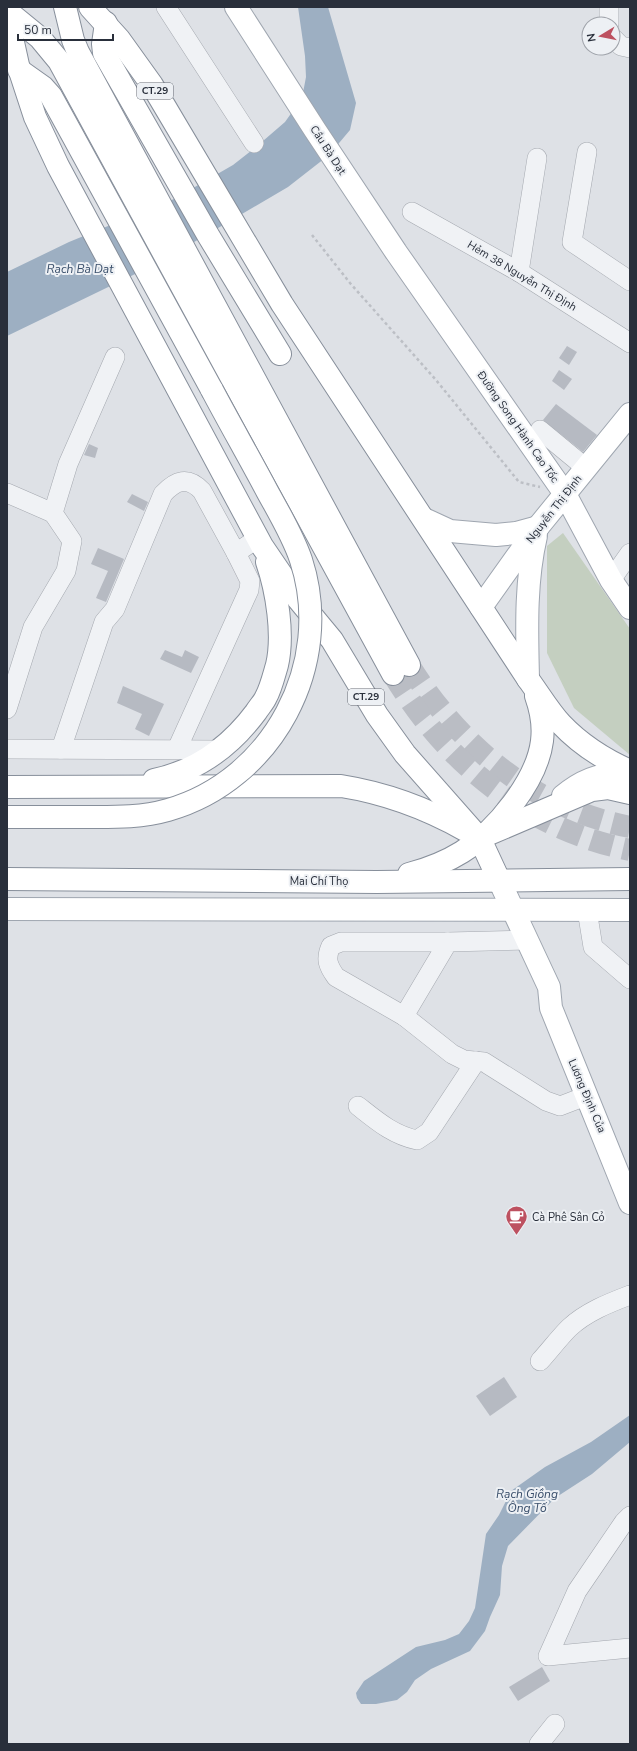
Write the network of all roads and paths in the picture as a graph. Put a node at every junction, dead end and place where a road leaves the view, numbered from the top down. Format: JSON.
{"nodes":[{"id":1,"x":65,"y":7,"type":"edge"},
{"id":2,"x":90,"y":7,"type":"edge"},
{"id":3,"x":166,"y":7,"type":"edge"},
{"id":4,"x":236,"y":7,"type":"edge"},
{"id":5,"x":7,"y":11,"type":"edge"},
{"id":6,"x":7,"y":15,"type":"edge"},
{"id":7,"x":106,"y":23,"type":"junction"},
{"id":8,"x":19,"y":70,"type":"junction"},
{"id":9,"x":254,"y":143,"type":"dead end"},
{"id":10,"x":587,"y":152,"type":"dead end"},
{"id":11,"x":537,"y":158,"type":"dead end"},
{"id":12,"x":130,"y":169,"type":"junction"},
{"id":13,"x":412,"y":212,"type":"dead end"},
{"id":14,"x":312,"y":235,"type":"dead end"},
{"id":15,"x":396,"y":252,"type":"joint"},
{"id":16,"x":519,"y":272,"type":"junction"},
{"id":17,"x":630,"y":281,"type":"edge"},
{"id":18,"x":630,"y":343,"type":"edge"},
{"id":19,"x":280,"y":354,"type":"dead end"},
{"id":20,"x":115,"y":357,"type":"dead end"},
{"id":21,"x":630,"y":414,"type":"edge"},
{"id":22,"x":540,"y":430,"type":"dead end"},
{"id":23,"x":586,"y":468,"type":"junction"},
{"id":24,"x":7,"y":493,"type":"edge"},
{"id":25,"x":565,"y":494,"type":"junction"},
{"id":26,"x":53,"y":513,"type":"junction"},
{"id":27,"x":424,"y":519,"type":"junction"},
{"id":28,"x":538,"y":528,"type":"junction"},
{"id":29,"x":260,"y":542,"type":"junction"},
{"id":30,"x":236,"y":553,"type":"junction"},
{"id":31,"x":630,"y":553,"type":"edge"},
{"id":32,"x":611,"y":580,"type":"junction"},
{"id":33,"x":481,"y":607,"type":"junction"},
{"id":34,"x":630,"y":608,"type":"edge"},
{"id":35,"x":401,"y":670,"type":"tunnel mouth"},
{"id":36,"x":528,"y":679,"type":"junction"},
{"id":37,"x":7,"y":709,"type":"edge"},
{"id":38,"x":7,"y":749,"type":"edge"},
{"id":39,"x":61,"y":749,"type":"junction"},
{"id":40,"x":177,"y":749,"type":"junction"},
{"id":41,"x":219,"y":750,"type":"junction"},
{"id":42,"x":630,"y":771,"type":"edge"},
{"id":43,"x":630,"y":775,"type":"edge"},
{"id":44,"x":7,"y":787,"type":"edge"},
{"id":45,"x":118,"y":787,"type":"junction"},
{"id":46,"x":630,"y":793,"type":"edge"},
{"id":47,"x":546,"y":809,"type":"junction"},
{"id":48,"x":7,"y":817,"type":"edge"},
{"id":49,"x":480,"y":839,"type":"junction"},
{"id":50,"x":7,"y":879,"type":"edge"},
{"id":51,"x":630,"y":879,"type":"edge"},
{"id":52,"x":499,"y":880,"type":"junction"},
{"id":53,"x":377,"y":882,"type":"junction"},
{"id":54,"x":7,"y":908,"type":"edge"},
{"id":55,"x":513,"y":909,"type":"junction"},
{"id":56,"x":587,"y":910,"type":"junction"},
{"id":57,"x":630,"y":910,"type":"edge"},
{"id":58,"x":527,"y":940,"type":"junction"},
{"id":59,"x":448,"y":942,"type":"junction"},
{"id":60,"x":630,"y":979,"type":"edge"},
{"id":61,"x":549,"y":987,"type":"junction"},
{"id":62,"x":404,"y":1016,"type":"junction"},
{"id":63,"x":476,"y":1061,"type":"junction"},
{"id":64,"x":586,"y":1096,"type":"junction"},
{"id":65,"x":358,"y":1106,"type":"dead end"},
{"id":66,"x":630,"y":1164,"type":"edge"},
{"id":67,"x":630,"y":1203,"type":"edge"},
{"id":68,"x":630,"y":1295,"type":"edge"},
{"id":69,"x":540,"y":1361,"type":"dead end"},
{"id":70,"x":630,"y":1516,"type":"edge"},
{"id":71,"x":630,"y":1648,"type":"edge"},
{"id":72,"x":555,"y":1724,"type":"dead end"},
{"id":73,"x":539,"y":1744,"type":"edge"}],
"edges":[{"from":1,"to":12,"type":"main road"},
{"from":2,"to":7,"type":"main road","number":"CT.29"},
{"from":3,"to":9,"type":"street"},
{"from":4,"to":15,"type":"main road","name":"Cầu Bà Dạt"},
{"from":5,"to":12,"type":"main road"},
{"from":6,"to":8,"type":"main road","number":"CT.29"},
{"from":7,"to":19,"type":"main road"},
{"from":7,"to":27,"type":"main road","number":"CT.29"},
{"from":8,"to":29,"type":"main road","number":"CT.29"},
{"from":8,"to":48,"type":"main road","bridge":true},
{"from":10,"to":17,"type":"street"},
{"from":11,"to":16,"type":"street"},
{"from":12,"to":35,"type":"main road"},
{"from":13,"to":16,"type":"street","name":"Hẻm 38 Nguyễn Thị Định"},
{"from":14,"to":25,"type":"path"},
{"from":15,"to":25,"type":"main road","name":"Đường Song Hành Cao Tốc"},
{"from":16,"to":18,"type":"street","name":"Hẻm 38 Nguyễn Thị Định"},
{"from":20,"to":26,"type":"street"},
{"from":21,"to":23,"type":"main road","name":"Nguyễn Thị Định"},
{"from":22,"to":23,"type":"street"},
{"from":23,"to":25,"type":"main road","name":"Nguyễn Thị Định"},
{"from":24,"to":26,"type":"street"},
{"from":25,"to":28,"type":"main road","name":"Nguyễn Thị Định"},
{"from":25,"to":32,"type":"main road","name":"Đường Song Hành Cao Tốc"},
{"from":26,"to":37,"type":"street"},
{"from":27,"to":28,"type":"main road"},
{"from":27,"to":33,"type":"main road","number":"CT.29"},
{"from":28,"to":33,"type":"main road","name":"Nguyễn Thị Định"},
{"from":28,"to":36,"type":"main road"},
{"from":29,"to":30,"type":"street"},
{"from":29,"to":41,"type":"main road"},
{"from":29,"to":49,"type":"main road","number":"CT.29"},
{"from":30,"to":39,"type":"street"},
{"from":30,"to":40,"type":"street"},
{"from":31,"to":32,"type":"street"},
{"from":32,"to":34,"type":"main road","name":"Đường Song Hành Cao Tốc"},
{"from":33,"to":36,"type":"main road","number":"CT.29"},
{"from":36,"to":42,"type":"main road"},
{"from":36,"to":49,"type":"main road","number":"CT.29"},
{"from":38,"to":39,"type":"street"},
{"from":39,"to":40,"type":"street"},
{"from":40,"to":41,"type":"street"},
{"from":41,"to":45,"type":"main road"},
{"from":43,"to":47,"type":"main road"},
{"from":44,"to":45,"type":"main road"},
{"from":45,"to":49,"type":"main road"},
{"from":46,"to":47,"type":"main road"},
{"from":47,"to":49,"type":"main road"},
{"from":49,"to":52,"type":"main road","name":"Lương Định Của"},
{"from":49,"to":53,"type":"main road"},
{"from":50,"to":53,"type":"main road","name":"Mai Chí Thọ"},
{"from":51,"to":52,"type":"main road","name":"Mai Chí Thọ"},
{"from":52,"to":53,"type":"main road","name":"Mai Chí Thọ"},
{"from":52,"to":55,"type":"main road","name":"Lương Định Của"},
{"from":54,"to":55,"type":"main road"},
{"from":55,"to":56,"type":"main road"},
{"from":55,"to":58,"type":"main road","name":"Lương Định Của"},
{"from":56,"to":57,"type":"main road"},
{"from":56,"to":60,"type":"street"},
{"from":58,"to":59,"type":"street"},
{"from":58,"to":61,"type":"main road","name":"Lương Định Của"},
{"from":59,"to":62,"type":"street"},
{"from":59,"to":62,"type":"street"},
{"from":61,"to":64,"type":"main road","name":"Lương Định Của"},
{"from":61,"to":66,"type":"main road","name":"Lương Định Của"},
{"from":62,"to":63,"type":"street"},
{"from":63,"to":64,"type":"street"},
{"from":63,"to":65,"type":"street"},
{"from":64,"to":67,"type":"main road","name":"Lương Định Của"},
{"from":68,"to":69,"type":"street"},
{"from":70,"to":71,"type":"street"},
{"from":72,"to":73,"type":"street"}]}
